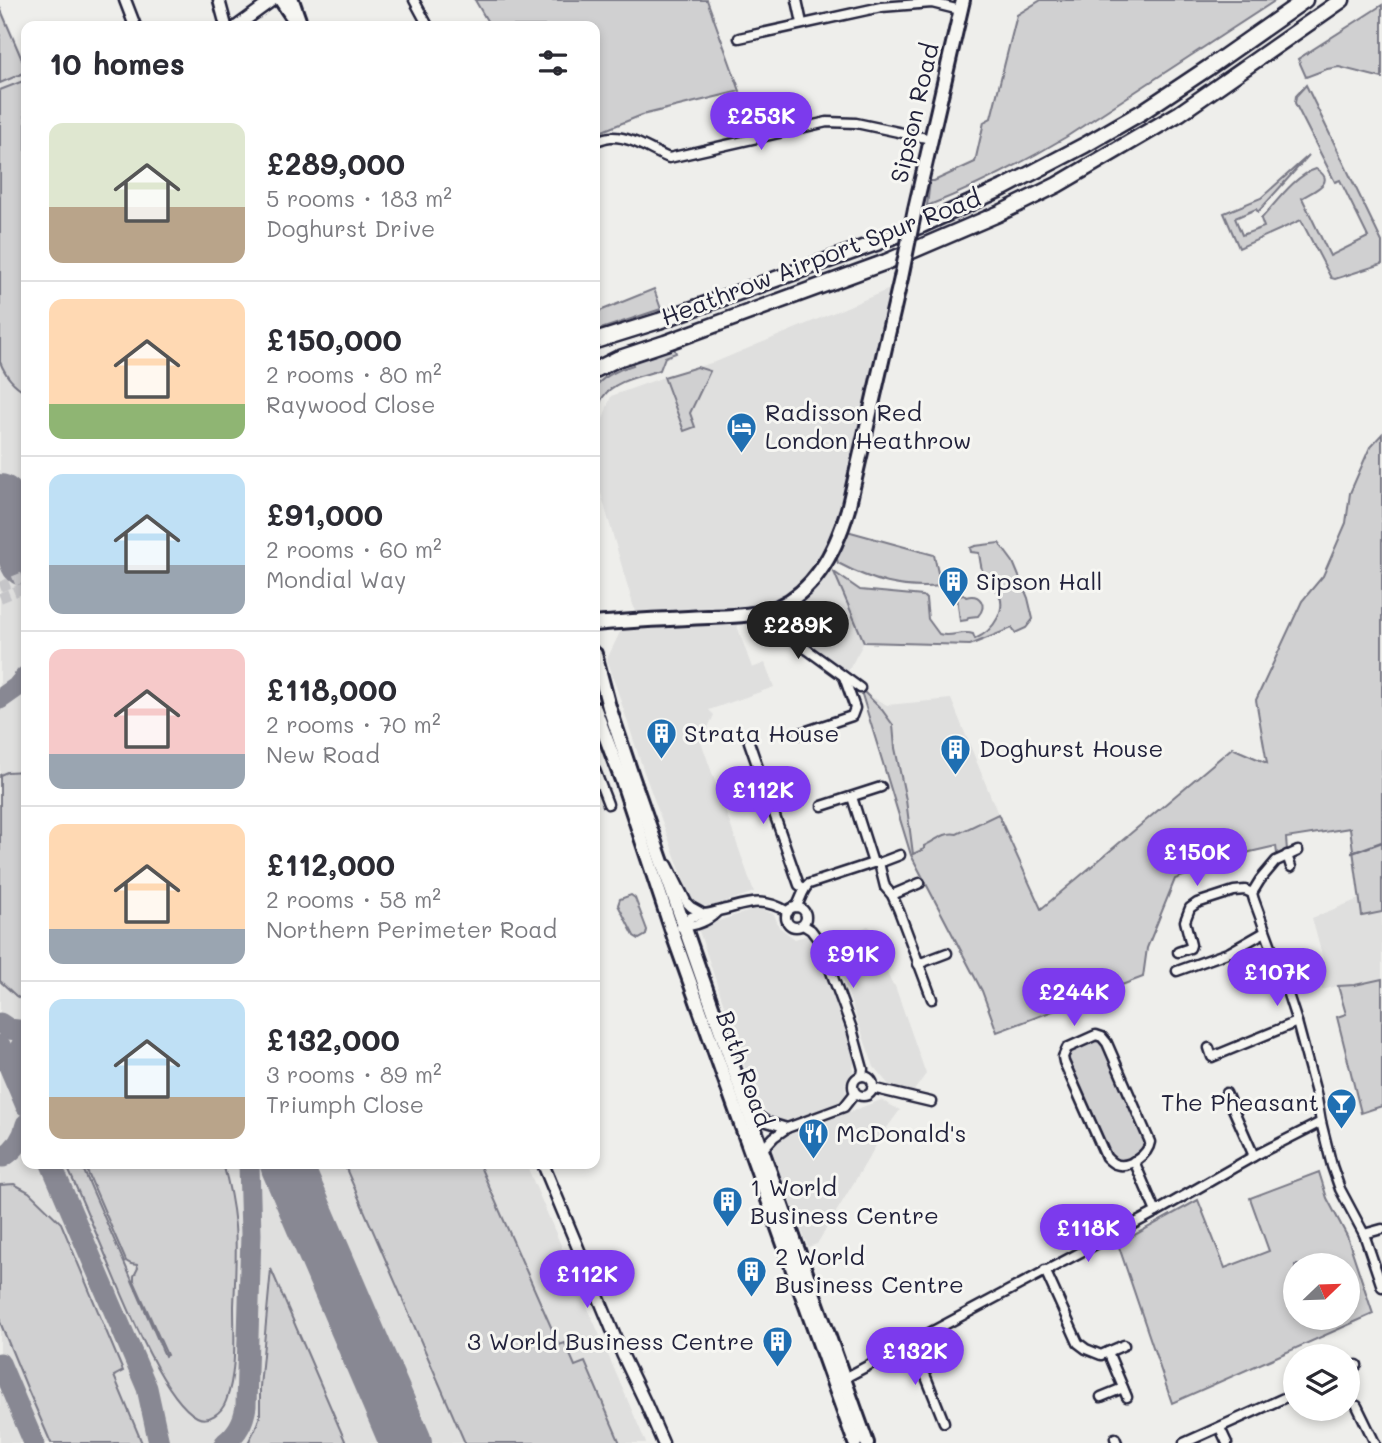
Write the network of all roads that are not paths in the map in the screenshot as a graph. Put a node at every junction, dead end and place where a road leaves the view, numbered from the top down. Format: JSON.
{"nodes":[{"id":1,"x":124,"y":0,"type":"edge"},
{"id":2,"x":219,"y":0,"type":"edge"},
{"id":3,"x":273,"y":0,"type":"edge"},
{"id":4,"x":281,"y":0,"type":"edge"},
{"id":5,"x":292,"y":0,"type":"edge"},
{"id":6,"x":414,"y":0,"type":"edge"},
{"id":7,"x":797,"y":0,"type":"edge"},
{"id":8,"x":1305,"y":0,"type":"edge"},
{"id":9,"x":1342,"y":0,"type":"edge"},
{"id":10,"x":880,"y":3,"type":"edge"},
{"id":11,"x":961,"y":5,"type":"edge"},
{"id":12,"x":262,"y":7,"type":"junction"},
{"id":13,"x":133,"y":21,"type":"edge"},
{"id":14,"x":225,"y":21,"type":"edge"},
{"id":15,"x":244,"y":21,"type":"edge"},
{"id":16,"x":298,"y":21,"type":"edge"},
{"id":17,"x":425,"y":21,"type":"edge"},
{"id":18,"x":802,"y":23,"type":"junction"},
{"id":19,"x":738,"y":38,"type":"dead end"},
{"id":20,"x":931,"y":139,"type":"junction"},
{"id":21,"x":600,"y":140,"type":"edge"},
{"id":22,"x":600,"y":340,"type":"edge"},
{"id":23,"x":600,"y":368,"type":"edge"},
{"id":24,"x":766,"y":611,"type":"junction"},
{"id":25,"x":600,"y":624,"type":"edge"},
{"id":26,"x":600,"y":673,"type":"edge"},
{"id":27,"x":844,"y":677,"type":"junction"},
{"id":28,"x":860,"y":688,"type":"dead end"},
{"id":29,"x":600,"y":722,"type":"edge"},
{"id":30,"x":798,"y":734,"type":"dead end"},
{"id":31,"x":749,"y":742,"type":"dead end"},
{"id":32,"x":600,"y":783,"type":"edge"},
{"id":33,"x":881,"y":787,"type":"dead end"},
{"id":34,"x":852,"y":797,"type":"junction"},
{"id":35,"x":608,"y":804,"type":"dead end"},
{"id":36,"x":822,"y":806,"type":"dead end"},
{"id":37,"x":657,"y":848,"type":"junction"},
{"id":38,"x":1298,"y":851,"type":"dead end"},
{"id":39,"x":900,"y":855,"type":"dead end"},
{"id":40,"x":1287,"y":855,"type":"junction"},
{"id":41,"x":876,"y":863,"type":"junction"},
{"id":42,"x":1291,"y":867,"type":"dead end"},
{"id":43,"x":920,"y":883,"type":"dead end"},
{"id":44,"x":804,"y":888,"type":"junction"},
{"id":45,"x":1252,"y":893,"type":"junction"},
{"id":46,"x":891,"y":895,"type":"junction"},
{"id":47,"x":792,"y":910,"type":"junction"},
{"id":48,"x":717,"y":912,"type":"junction"},
{"id":49,"x":704,"y":913,"type":"junction"},
{"id":50,"x":803,"y":925,"type":"junction"},
{"id":51,"x":678,"y":928,"type":"junction"},
{"id":52,"x":1265,"y":932,"type":"junction"},
{"id":53,"x":1178,"y":952,"type":"dead end"},
{"id":54,"x":947,"y":953,"type":"dead end"},
{"id":55,"x":918,"y":964,"type":"junction"},
{"id":56,"x":1177,"y":971,"type":"dead end"},
{"id":57,"x":932,"y":999,"type":"dead end"},
{"id":58,"x":1297,"y":1022,"type":"junction"},
{"id":59,"x":1209,"y":1048,"type":"dead end"},
{"id":60,"x":862,"y":1076,"type":"junction"},
{"id":61,"x":872,"y":1088,"type":"junction"},
{"id":62,"x":855,"y":1093,"type":"junction"},
{"id":63,"x":1226,"y":1093,"type":"dead end"},
{"id":64,"x":931,"y":1102,"type":"dead end"},
{"id":65,"x":747,"y":1108,"type":"junction"},
{"id":66,"x":1321,"y":1122,"type":"junction"},
{"id":67,"x":787,"y":1128,"type":"junction"},
{"id":68,"x":762,"y":1150,"type":"junction"},
{"id":69,"x":1254,"y":1156,"type":"junction"},
{"id":70,"x":1134,"y":1161,"type":"junction"},
{"id":71,"x":545,"y":1169,"type":"edge"},
{"id":72,"x":1156,"y":1212,"type":"junction"},
{"id":73,"x":1382,"y":1229,"type":"edge"},
{"id":74,"x":1364,"y":1234,"type":"junction"},
{"id":75,"x":1045,"y":1270,"type":"junction"},
{"id":76,"x":1382,"y":1287,"type":"edge"},
{"id":77,"x":912,"y":1342,"type":"junction"},
{"id":78,"x":1124,"y":1345,"type":"dead end"},
{"id":79,"x":1108,"y":1352,"type":"junction"},
{"id":80,"x":843,"y":1378,"type":"junction"},
{"id":81,"x":1101,"y":1397,"type":"dead end"},
{"id":82,"x":1283,"y":1399,"type":"edge"},
{"id":83,"x":1360,"y":1412,"type":"edge"},
{"id":84,"x":944,"y":1422,"type":"dead end"},
{"id":85,"x":1220,"y":1428,"type":"junction"},
{"id":86,"x":663,"y":1443,"type":"edge"},
{"id":87,"x":855,"y":1443,"type":"edge"},
{"id":88,"x":867,"y":1443,"type":"edge"},
{"id":89,"x":1184,"y":1443,"type":"edge"},
{"id":90,"x":1227,"y":1443,"type":"edge"},
{"id":91,"x":1375,"y":1443,"type":"edge"}],
"edges":[{"from":1,"to":13,"type":"street"},
{"from":2,"to":14,"type":"street"},
{"from":3,"to":12,"type":"street"},
{"from":4,"to":16,"type":"main road"},
{"from":5,"to":16,"type":"main road"},
{"from":6,"to":17,"type":"street"},
{"from":7,"to":18,"type":"street"},
{"from":8,"to":22,"type":"highway","name":"Heathrow Airport Spur Road"},
{"from":9,"to":23,"type":"highway","name":"Heathrow Airport Spur Road"},
{"from":10,"to":11,"type":"street"},
{"from":10,"to":18,"type":"street"},
{"from":11,"to":20,"type":"main road","name":"Sipson Road"},
{"from":12,"to":15,"type":"street"},
{"from":12,"to":16,"type":"street"},
{"from":18,"to":19,"type":"street"},
{"from":20,"to":21,"type":"street"},
{"from":20,"to":24,"type":"main road","name":"Sipson Road","bridge":true},
{"from":24,"to":25,"type":"main road","name":"Sipson Road"},
{"from":24,"to":27,"type":"street"},
{"from":26,"to":37,"type":"main road","name":"Bath Road"},
{"from":27,"to":28,"type":"street"},
{"from":27,"to":30,"type":"street"},
{"from":29,"to":51,"type":"main road","name":"Bath Road"},
{"from":31,"to":44,"type":"street"},
{"from":32,"to":35,"type":"street"},
{"from":33,"to":34,"type":"street"},
{"from":34,"to":36,"type":"street"},
{"from":34,"to":41,"type":"street"},
{"from":37,"to":49,"type":"street","name":"Bath Road"},
{"from":37,"to":51,"type":"main road","name":"Bath Road"},
{"from":38,"to":40,"type":"street"},
{"from":39,"to":41,"type":"street"},
{"from":40,"to":42,"type":"street"},
{"from":40,"to":45,"type":"street"},
{"from":41,"to":44,"type":"street"},
{"from":41,"to":46,"type":"street"},
{"from":43,"to":46,"type":"street"},
{"from":44,"to":47,"type":"street"},
{"from":45,"to":52,"type":"street"},
{"from":45,"to":53,"type":"street"},
{"from":46,"to":55,"type":"street"},
{"from":47,"to":48,"type":"street"},
{"from":47,"to":50,"type":"street"},
{"from":47,"to":50,"type":"street"},
{"from":48,"to":49,"type":"street"},
{"from":48,"to":51,"type":"street"},
{"from":49,"to":51,"type":"street"},
{"from":50,"to":60,"type":"street"},
{"from":51,"to":65,"type":"main road","name":"Bath Road"},
{"from":51,"to":87,"type":"main road","name":"Bath Road"},
{"from":52,"to":56,"type":"street"},
{"from":52,"to":58,"type":"street"},
{"from":54,"to":55,"type":"street"},
{"from":55,"to":57,"type":"street"},
{"from":58,"to":59,"type":"street"},
{"from":58,"to":66,"type":"street"},
{"from":60,"to":61,"type":"street"},
{"from":60,"to":62,"type":"street"},
{"from":61,"to":62,"type":"street"},
{"from":61,"to":64,"type":"street"},
{"from":62,"to":67,"type":"street"},
{"from":63,"to":69,"type":"street"},
{"from":65,"to":67,"type":"street"},
{"from":65,"to":68,"type":"main road","name":"Bath Road"},
{"from":66,"to":69,"type":"street"},
{"from":66,"to":74,"type":"street"},
{"from":67,"to":68,"type":"street"},
{"from":68,"to":80,"type":"main road","name":"Bath Road"},
{"from":69,"to":72,"type":"street"},
{"from":70,"to":70,"type":"street"},
{"from":70,"to":72,"type":"street"},
{"from":71,"to":86,"type":"street"},
{"from":72,"to":75,"type":"street"},
{"from":73,"to":74,"type":"street"},
{"from":74,"to":76,"type":"street"},
{"from":75,"to":77,"type":"street"},
{"from":75,"to":79,"type":"street"},
{"from":77,"to":80,"type":"street"},
{"from":77,"to":84,"type":"street"},
{"from":78,"to":79,"type":"street"},
{"from":79,"to":81,"type":"street"},
{"from":80,"to":88,"type":"main road","name":"Bath Road"},
{"from":82,"to":85,"type":"street"},
{"from":83,"to":91,"type":"street"},
{"from":85,"to":89,"type":"street"},
{"from":85,"to":90,"type":"street"}]}
